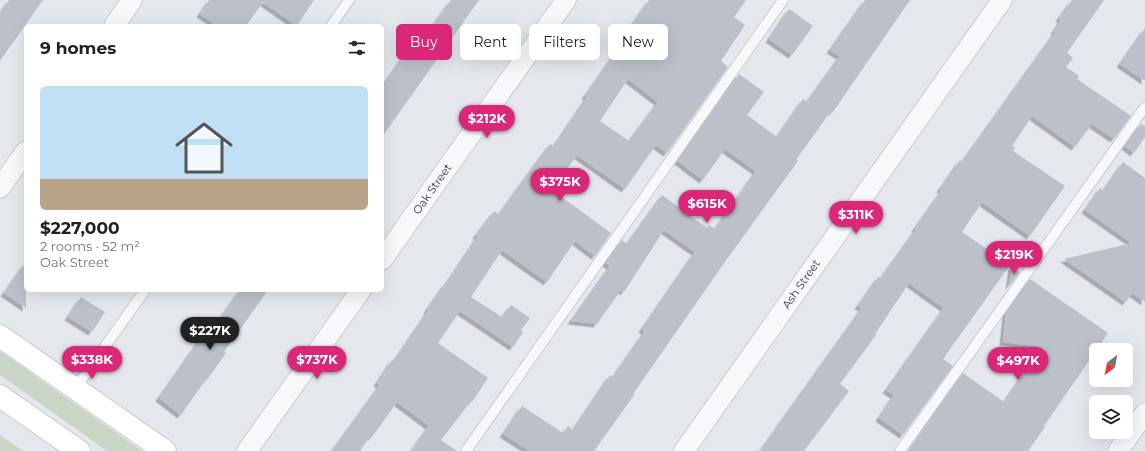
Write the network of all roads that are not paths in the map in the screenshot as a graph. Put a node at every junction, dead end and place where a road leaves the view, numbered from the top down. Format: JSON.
{"nodes":[{"id":1,"x":132,"y":0,"type":"edge"},
{"id":2,"x":349,"y":0,"type":"edge"},
{"id":3,"x":566,"y":0,"type":"edge"},
{"id":4,"x":783,"y":0,"type":"edge"},
{"id":5,"x":1002,"y":0,"type":"edge"},
{"id":6,"x":115,"y":24,"type":"edge"},
{"id":7,"x":332,"y":24,"type":"edge"},
{"id":8,"x":1145,"y":107,"type":"edge"},
{"id":9,"x":24,"y":154,"type":"edge"},
{"id":10,"x":0,"y":188,"type":"edge"},
{"id":11,"x":384,"y":257,"type":"edge"},
{"id":12,"x":144,"y":292,"type":"edge"},
{"id":13,"x":360,"y":292,"type":"edge"},
{"id":14,"x":0,"y":336,"type":"edge"},
{"id":15,"x":75,"y":389,"type":"junction"},
{"id":16,"x":0,"y":396,"type":"edge"},
{"id":17,"x":1145,"y":413,"type":"edge"},
{"id":18,"x":79,"y":451,"type":"edge"},
{"id":19,"x":165,"y":451,"type":"edge"},
{"id":20,"x":247,"y":451,"type":"edge"},
{"id":21,"x":466,"y":451,"type":"edge"},
{"id":22,"x":684,"y":451,"type":"edge"},
{"id":23,"x":900,"y":451,"type":"edge"},
{"id":24,"x":1118,"y":451,"type":"edge"}],
"edges":[{"from":1,"to":6,"type":"street"},
{"from":2,"to":7,"type":"lane"},
{"from":3,"to":11,"type":"street","name":"Oak Street"},
{"from":4,"to":21,"type":"lane"},
{"from":5,"to":22,"type":"street","name":"Ash Street"},
{"from":8,"to":23,"type":"lane"},
{"from":9,"to":10,"type":"street"},
{"from":12,"to":15,"type":"lane"},
{"from":13,"to":20,"type":"street"},
{"from":14,"to":15,"type":"main road"},
{"from":15,"to":19,"type":"main road"},
{"from":16,"to":18,"type":"main road"},
{"from":17,"to":24,"type":"street"}]}
